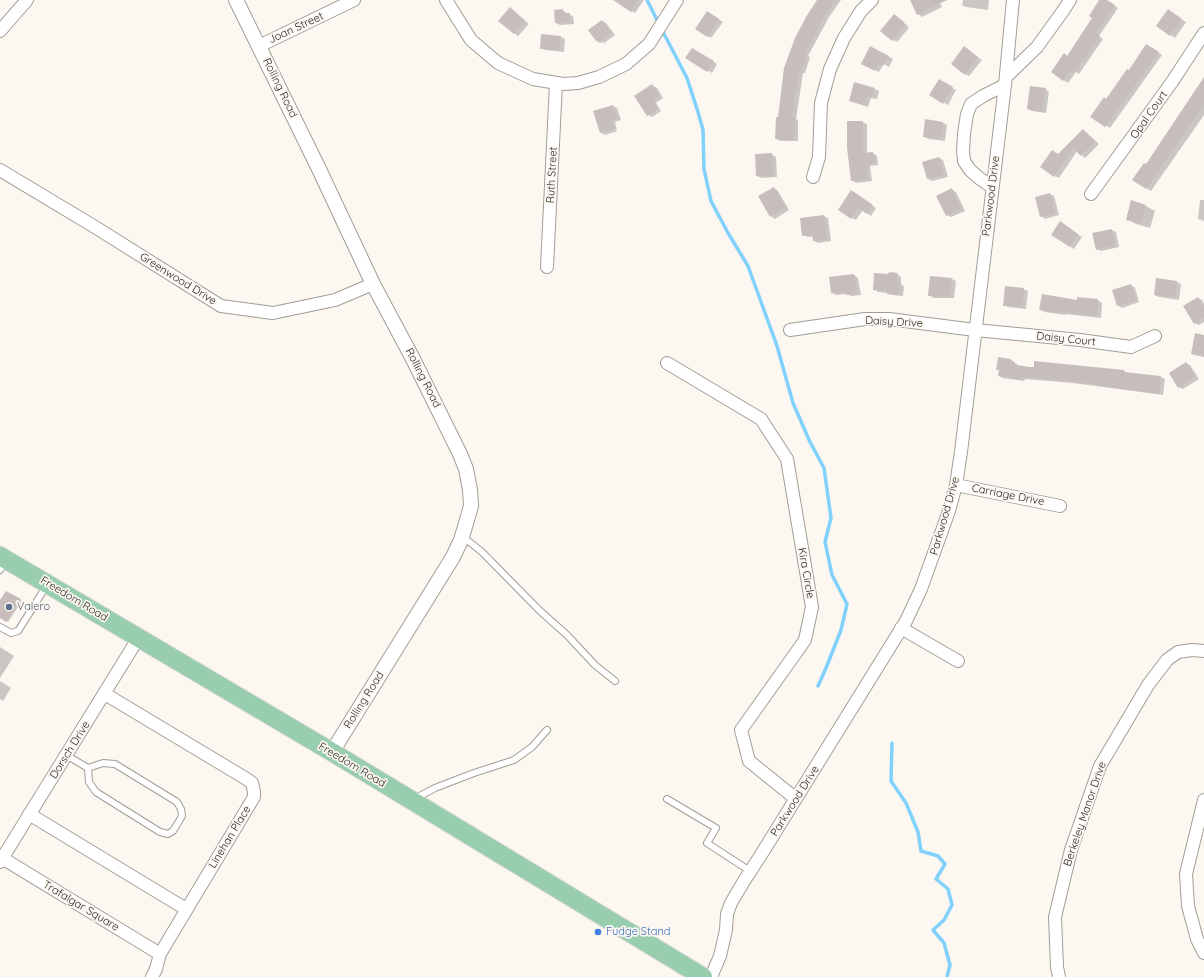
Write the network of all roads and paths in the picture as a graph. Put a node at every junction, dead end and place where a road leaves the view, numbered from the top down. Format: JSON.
{"nodes":[{"id":1,"x":27,"y":0,"type":"edge"},
{"id":2,"x":236,"y":0,"type":"edge"},
{"id":3,"x":354,"y":0,"type":"edge"},
{"id":4,"x":446,"y":0,"type":"edge"},
{"id":5,"x":677,"y":0,"type":"edge"},
{"id":6,"x":872,"y":0,"type":"edge"},
{"id":7,"x":1013,"y":0,"type":"edge"},
{"id":8,"x":1070,"y":0,"type":"edge"},
{"id":9,"x":0,"y":31,"type":"edge"},
{"id":10,"x":1204,"y":33,"type":"edge"},
{"id":11,"x":259,"y":46,"type":"junction"},
{"id":12,"x":1005,"y":81,"type":"junction"},
{"id":13,"x":556,"y":83,"type":"junction"},
{"id":14,"x":0,"y":170,"type":"edge"},
{"id":15,"x":813,"y":177,"type":"dead end"},
{"id":16,"x":992,"y":187,"type":"junction"},
{"id":17,"x":1091,"y":194,"type":"dead end"},
{"id":18,"x":547,"y":267,"type":"dead end"},
{"id":19,"x":373,"y":284,"type":"junction"},
{"id":20,"x":790,"y":330,"type":"dead end"},
{"id":21,"x":975,"y":330,"type":"junction"},
{"id":22,"x":1155,"y":336,"type":"dead end"},
{"id":23,"x":668,"y":363,"type":"dead end"},
{"id":24,"x":956,"y":485,"type":"junction"},
{"id":25,"x":1060,"y":506,"type":"dead end"},
{"id":26,"x":462,"y":536,"type":"junction"},
{"id":27,"x":2,"y":562,"type":"edge"},
{"id":28,"x":47,"y":583,"type":"junction"},
{"id":29,"x":0,"y":627,"type":"edge"},
{"id":30,"x":901,"y":628,"type":"junction"},
{"id":31,"x":139,"y":637,"type":"junction"},
{"id":32,"x":1204,"y":651,"type":"edge"},
{"id":33,"x":958,"y":661,"type":"dead end"},
{"id":34,"x":615,"y":681,"type":"dead end"},
{"id":35,"x":105,"y":694,"type":"junction"},
{"id":36,"x":547,"y":730,"type":"dead end"},
{"id":37,"x":332,"y":752,"type":"junction"},
{"id":38,"x":66,"y":755,"type":"junction"},
{"id":39,"x":88,"y":768,"type":"junction"},
{"id":40,"x":667,"y":799,"type":"dead end"},
{"id":41,"x":796,"y":799,"type":"junction"},
{"id":42,"x":412,"y":800,"type":"junction"},
{"id":43,"x":1204,"y":800,"type":"edge"},
{"id":44,"x":29,"y":814,"type":"junction"},
{"id":45,"x":1,"y":860,"type":"edge"},
{"id":46,"x":750,"y":871,"type":"junction"},
{"id":47,"x":186,"y":909,"type":"junction"},
{"id":48,"x":1204,"y":953,"type":"edge"},
{"id":49,"x":160,"y":954,"type":"junction"},
{"id":50,"x":152,"y":977,"type":"edge"},
{"id":51,"x":703,"y":977,"type":"edge"},
{"id":52,"x":711,"y":977,"type":"edge"},
{"id":53,"x":1059,"y":977,"type":"edge"}],
"edges":[{"from":1,"to":9,"type":"street"},
{"from":2,"to":11,"type":"street","name":"Rolling Road"},
{"from":3,"to":11,"type":"street","name":"Joan Street"},
{"from":4,"to":13,"type":"street"},
{"from":5,"to":13,"type":"street"},
{"from":6,"to":15,"type":"street"},
{"from":7,"to":12,"type":"street","name":"Parkwood Drive"},
{"from":8,"to":12,"type":"street"},
{"from":10,"to":17,"type":"street","name":"Opal Court"},
{"from":11,"to":19,"type":"street","name":"Rolling Road"},
{"from":12,"to":16,"type":"street","name":"Parkwood Drive"},
{"from":12,"to":16,"type":"street"},
{"from":13,"to":18,"type":"street","name":"Ruth Street"},
{"from":14,"to":19,"type":"street","name":"Greenwood Drive"},
{"from":16,"to":21,"type":"street","name":"Parkwood Drive"},
{"from":19,"to":26,"type":"street","name":"Rolling Road"},
{"from":20,"to":21,"type":"street","name":"Daisy Drive"},
{"from":21,"to":22,"type":"street","name":"Daisy Court"},
{"from":21,"to":24,"type":"street","name":"Parkwood Drive"},
{"from":23,"to":41,"type":"street","name":"Kira Circle"},
{"from":24,"to":25,"type":"street","name":"Carriage Drive"},
{"from":24,"to":30,"type":"street","name":"Parkwood Drive"},
{"from":26,"to":34,"type":"lane"},
{"from":26,"to":37,"type":"street","name":"Rolling Road"},
{"from":27,"to":28,"type":"main road","name":"Freedom Road"},
{"from":28,"to":29,"type":"lane"},
{"from":28,"to":31,"type":"main road","name":"Freedom Road"},
{"from":30,"to":33,"type":"street"},
{"from":30,"to":41,"type":"street","name":"Parkwood Drive"},
{"from":31,"to":35,"type":"street","name":"Dorsch Drive"},
{"from":31,"to":37,"type":"main road","name":"Freedom Road"},
{"from":32,"to":53,"type":"street","name":"Berkeley Manor Drive"},
{"from":35,"to":38,"type":"street","name":"Dorsch Drive"},
{"from":35,"to":47,"type":"street","name":"Linehan Place"},
{"from":36,"to":42,"type":"lane"},
{"from":37,"to":42,"type":"main road","name":"Freedom Road"},
{"from":38,"to":39,"type":"lane"},
{"from":38,"to":44,"type":"street","name":"Dorsch Drive"},
{"from":39,"to":39,"type":"lane"},
{"from":40,"to":46,"type":"lane"},
{"from":41,"to":46,"type":"street","name":"Parkwood Drive"},
{"from":42,"to":51,"type":"main road","name":"Freedom Road"},
{"from":43,"to":48,"type":"street"},
{"from":44,"to":45,"type":"street","name":"Dorsch Drive"},
{"from":44,"to":47,"type":"street"},
{"from":45,"to":49,"type":"street","name":"Trafalgar Square"},
{"from":46,"to":52,"type":"street","name":"Parkwood Drive"},
{"from":47,"to":49,"type":"street","name":"Linehan Place"},
{"from":49,"to":50,"type":"street","name":"Linehan Place"}]}
